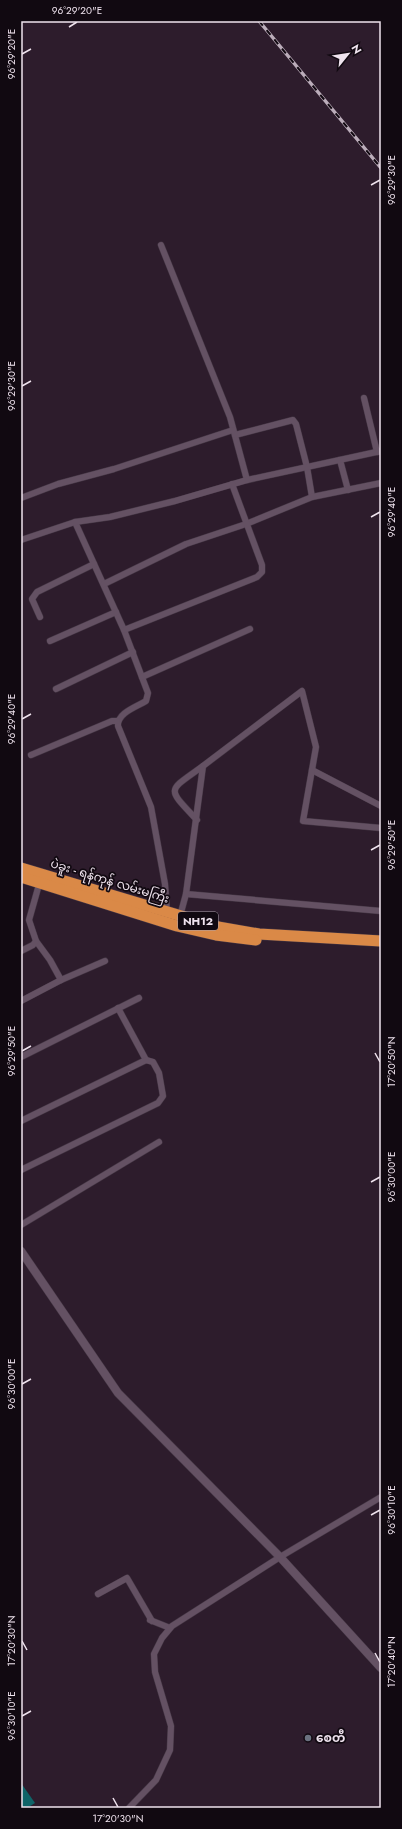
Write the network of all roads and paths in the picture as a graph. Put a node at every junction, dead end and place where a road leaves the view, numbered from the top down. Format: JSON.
{"nodes":[{"id":1,"x":161,"y":244,"type":"dead end"},
{"id":2,"x":364,"y":398,"type":"dead end"},
{"id":3,"x":234,"y":432,"type":"junction"},
{"id":4,"x":379,"y":452,"type":"edge"},
{"id":5,"x":340,"y":460,"type":"junction"},
{"id":6,"x":308,"y":468,"type":"junction"},
{"id":7,"x":247,"y":480,"type":"junction"},
{"id":8,"x":381,"y":483,"type":"edge"},
{"id":9,"x":232,"y":484,"type":"junction"},
{"id":10,"x":348,"y":490,"type":"junction"},
{"id":11,"x":312,"y":497,"type":"junction"},
{"id":12,"x":21,"y":498,"type":"edge"},
{"id":13,"x":75,"y":522,"type":"junction"},
{"id":14,"x":246,"y":524,"type":"junction"},
{"id":15,"x":21,"y":540,"type":"edge"},
{"id":16,"x":94,"y":564,"type":"junction"},
{"id":17,"x":104,"y":584,"type":"junction"},
{"id":18,"x":116,"y":612,"type":"junction"},
{"id":19,"x":40,"y":618,"type":"dead end"},
{"id":20,"x":250,"y":628,"type":"dead end"},
{"id":21,"x":124,"y":630,"type":"junction"},
{"id":22,"x":50,"y":641,"type":"dead end"},
{"id":23,"x":133,"y":652,"type":"junction"},
{"id":24,"x":142,"y":677,"type":"junction"},
{"id":25,"x":56,"y":689,"type":"dead end"},
{"id":26,"x":118,"y":720,"type":"junction"},
{"id":27,"x":32,"y":755,"type":"dead end"},
{"id":28,"x":203,"y":766,"type":"junction"},
{"id":29,"x":312,"y":770,"type":"junction"},
{"id":30,"x":381,"y":806,"type":"edge"},
{"id":31,"x":197,"y":820,"type":"junction"},
{"id":32,"x":381,"y":828,"type":"edge"},
{"id":33,"x":21,"y":868,"type":"edge"},
{"id":34,"x":21,"y":877,"type":"edge"},
{"id":35,"x":40,"y":878,"type":"junction"},
{"id":36,"x":186,"y":894,"type":"junction"},
{"id":37,"x":381,"y":911,"type":"edge"},
{"id":38,"x":180,"y":916,"type":"junction"},
{"id":39,"x":167,"y":917,"type":"junction"},
{"id":40,"x":36,"y":941,"type":"junction"},
{"id":41,"x":381,"y":941,"type":"edge"},
{"id":42,"x":381,"y":948,"type":"edge"},
{"id":43,"x":21,"y":951,"type":"edge"},
{"id":44,"x":105,"y":961,"type":"dead end"},
{"id":45,"x":62,"y":980,"type":"junction"},
{"id":46,"x":139,"y":998,"type":"dead end"},
{"id":47,"x":21,"y":1001,"type":"edge"},
{"id":48,"x":118,"y":1008,"type":"junction"},
{"id":49,"x":21,"y":1057,"type":"edge"},
{"id":50,"x":146,"y":1060,"type":"junction"},
{"id":51,"x":21,"y":1121,"type":"edge"},
{"id":52,"x":159,"y":1142,"type":"dead end"},
{"id":53,"x":21,"y":1170,"type":"edge"},
{"id":54,"x":21,"y":1225,"type":"edge"},
{"id":55,"x":21,"y":1251,"type":"edge"},
{"id":56,"x":381,"y":1497,"type":"edge"},
{"id":57,"x":280,"y":1557,"type":"junction"},
{"id":58,"x":98,"y":1594,"type":"dead end"},
{"id":59,"x":170,"y":1628,"type":"junction"},
{"id":60,"x":381,"y":1668,"type":"edge"},
{"id":61,"x":129,"y":1808,"type":"edge"}],
"edges":[{"from":1,"to":3,"type":"street"},
{"from":2,"to":4,"type":"street"},
{"from":3,"to":6,"type":"street"},
{"from":3,"to":7,"type":"street"},
{"from":3,"to":12,"type":"street"},
{"from":4,"to":5,"type":"street"},
{"from":5,"to":6,"type":"street"},
{"from":5,"to":10,"type":"street"},
{"from":6,"to":7,"type":"street"},
{"from":6,"to":11,"type":"street"},
{"from":7,"to":9,"type":"street"},
{"from":8,"to":10,"type":"street"},
{"from":9,"to":13,"type":"street"},
{"from":9,"to":14,"type":"street"},
{"from":10,"to":11,"type":"street"},
{"from":11,"to":14,"type":"street"},
{"from":13,"to":15,"type":"street"},
{"from":13,"to":16,"type":"street"},
{"from":14,"to":17,"type":"street"},
{"from":14,"to":21,"type":"street"},
{"from":16,"to":17,"type":"street"},
{"from":16,"to":19,"type":"street"},
{"from":17,"to":18,"type":"street"},
{"from":18,"to":21,"type":"street"},
{"from":18,"to":22,"type":"street"},
{"from":20,"to":24,"type":"street"},
{"from":21,"to":23,"type":"street"},
{"from":23,"to":24,"type":"street"},
{"from":23,"to":25,"type":"street"},
{"from":24,"to":26,"type":"street"},
{"from":26,"to":27,"type":"street"},
{"from":26,"to":39,"type":"street"},
{"from":28,"to":29,"type":"street"},
{"from":28,"to":31,"type":"street"},
{"from":28,"to":31,"type":"street"},
{"from":29,"to":30,"type":"street"},
{"from":29,"to":32,"type":"street"},
{"from":31,"to":36,"type":"street"},
{"from":33,"to":35,"type":"highway","name":"ပဲခူး - ရန်ကုန် လမ်းမကြီး","number":"NH12"},
{"from":34,"to":35,"type":"highway","name":"ပဲခူး - ရန်ကုန် လမ်းမကြီး","number":"NH12"},
{"from":35,"to":39,"type":"highway","name":"ပဲခူး - ရန်ကုန် လမ်းမကြီး","number":"NH12"},
{"from":35,"to":40,"type":"street"},
{"from":36,"to":37,"type":"street"},
{"from":36,"to":38,"type":"street"},
{"from":38,"to":39,"type":"highway","name":"ပဲခူး - ရန်ကုန် လမ်းမကြီး","number":"NH12"},
{"from":38,"to":41,"type":"highway","name":"ပဲခူး - ရန်ကုန် လမ်းမကြီး","number":"NH12"},
{"from":39,"to":42,"type":"highway","name":"ပဲခူး - ရန်ကုန် လမ်းမကြီး","number":"NH12"},
{"from":40,"to":43,"type":"street"},
{"from":40,"to":45,"type":"street"},
{"from":44,"to":45,"type":"street"},
{"from":45,"to":47,"type":"street"},
{"from":46,"to":48,"type":"street"},
{"from":48,"to":49,"type":"street"},
{"from":48,"to":50,"type":"street"},
{"from":50,"to":51,"type":"street"},
{"from":50,"to":53,"type":"street"},
{"from":52,"to":54,"type":"street"},
{"from":55,"to":57,"type":"street"},
{"from":56,"to":57,"type":"street"},
{"from":57,"to":59,"type":"street"},
{"from":57,"to":60,"type":"street"},
{"from":58,"to":59,"type":"street"},
{"from":59,"to":61,"type":"street"}]}
